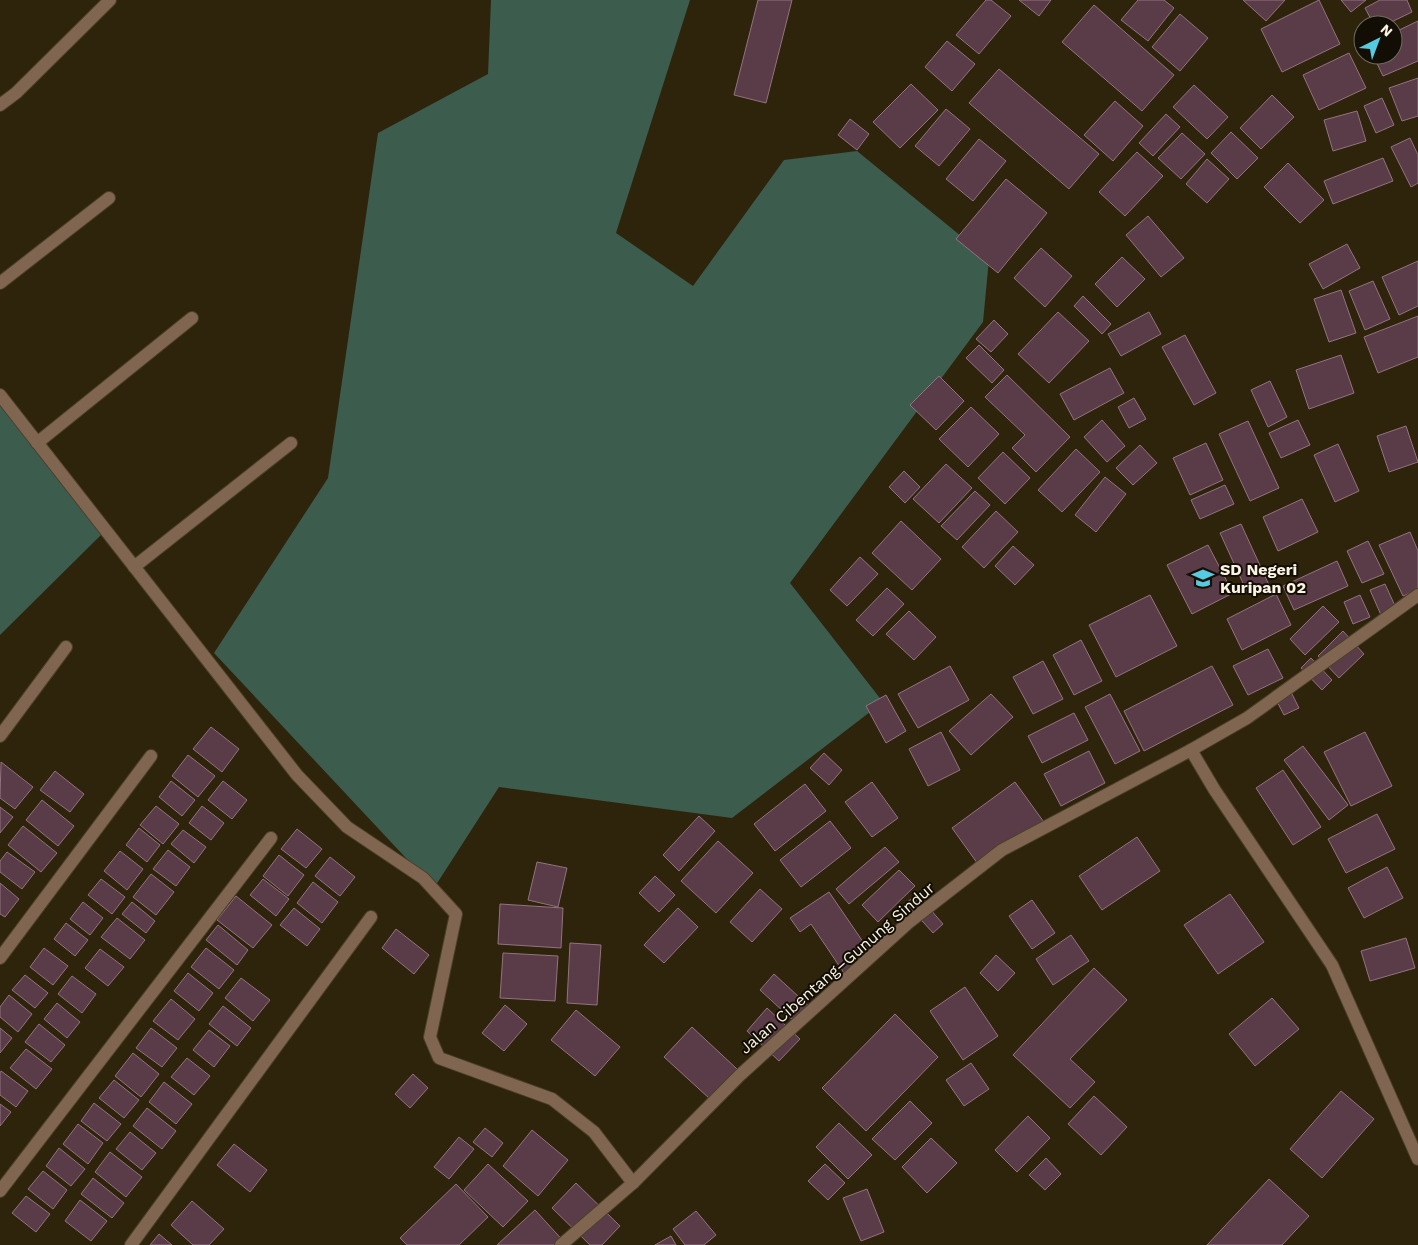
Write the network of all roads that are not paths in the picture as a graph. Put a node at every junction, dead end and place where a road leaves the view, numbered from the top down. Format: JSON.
{"nodes":[{"id":1,"x":110,"y":0,"type":"edge"},
{"id":2,"x":0,"y":105,"type":"edge"},
{"id":3,"x":109,"y":198,"type":"dead end"},
{"id":4,"x":0,"y":283,"type":"edge"},
{"id":5,"x":192,"y":318,"type":"dead end"},
{"id":6,"x":0,"y":395,"type":"edge"},
{"id":7,"x":37,"y":443,"type":"junction"},
{"id":8,"x":291,"y":443,"type":"dead end"},
{"id":9,"x":134,"y":567,"type":"junction"},
{"id":10,"x":1418,"y":595,"type":"edge"},
{"id":11,"x":66,"y":647,"type":"dead end"},
{"id":12,"x":0,"y":736,"type":"edge"},
{"id":13,"x":1191,"y":750,"type":"junction"},
{"id":14,"x":151,"y":756,"type":"dead end"},
{"id":15,"x":271,"y":838,"type":"dead end"},
{"id":16,"x":371,"y":917,"type":"dead end"},
{"id":17,"x":0,"y":958,"type":"edge"},
{"id":18,"x":1418,"y":1159,"type":"edge"},
{"id":19,"x":633,"y":1183,"type":"junction"},
{"id":20,"x":0,"y":1191,"type":"edge"},
{"id":21,"x":131,"y":1245,"type":"edge"},
{"id":22,"x":561,"y":1245,"type":"edge"}],
"edges":[{"from":1,"to":2,"type":"street"},
{"from":3,"to":4,"type":"street"},
{"from":5,"to":7,"type":"street"},
{"from":6,"to":7,"type":"street"},
{"from":7,"to":9,"type":"street"},
{"from":8,"to":9,"type":"street"},
{"from":9,"to":19,"type":"street"},
{"from":10,"to":13,"type":"street","name":"Jalan Cibentang–Gunung Sindur"},
{"from":11,"to":12,"type":"street"},
{"from":13,"to":18,"type":"street"},
{"from":13,"to":19,"type":"street","name":"Jalan Cibentang–Gunung Sindur"},
{"from":14,"to":17,"type":"street"},
{"from":15,"to":20,"type":"street"},
{"from":16,"to":21,"type":"street"},
{"from":19,"to":22,"type":"street","name":"Jalan Cibentang–Gunung Sindur"}]}
